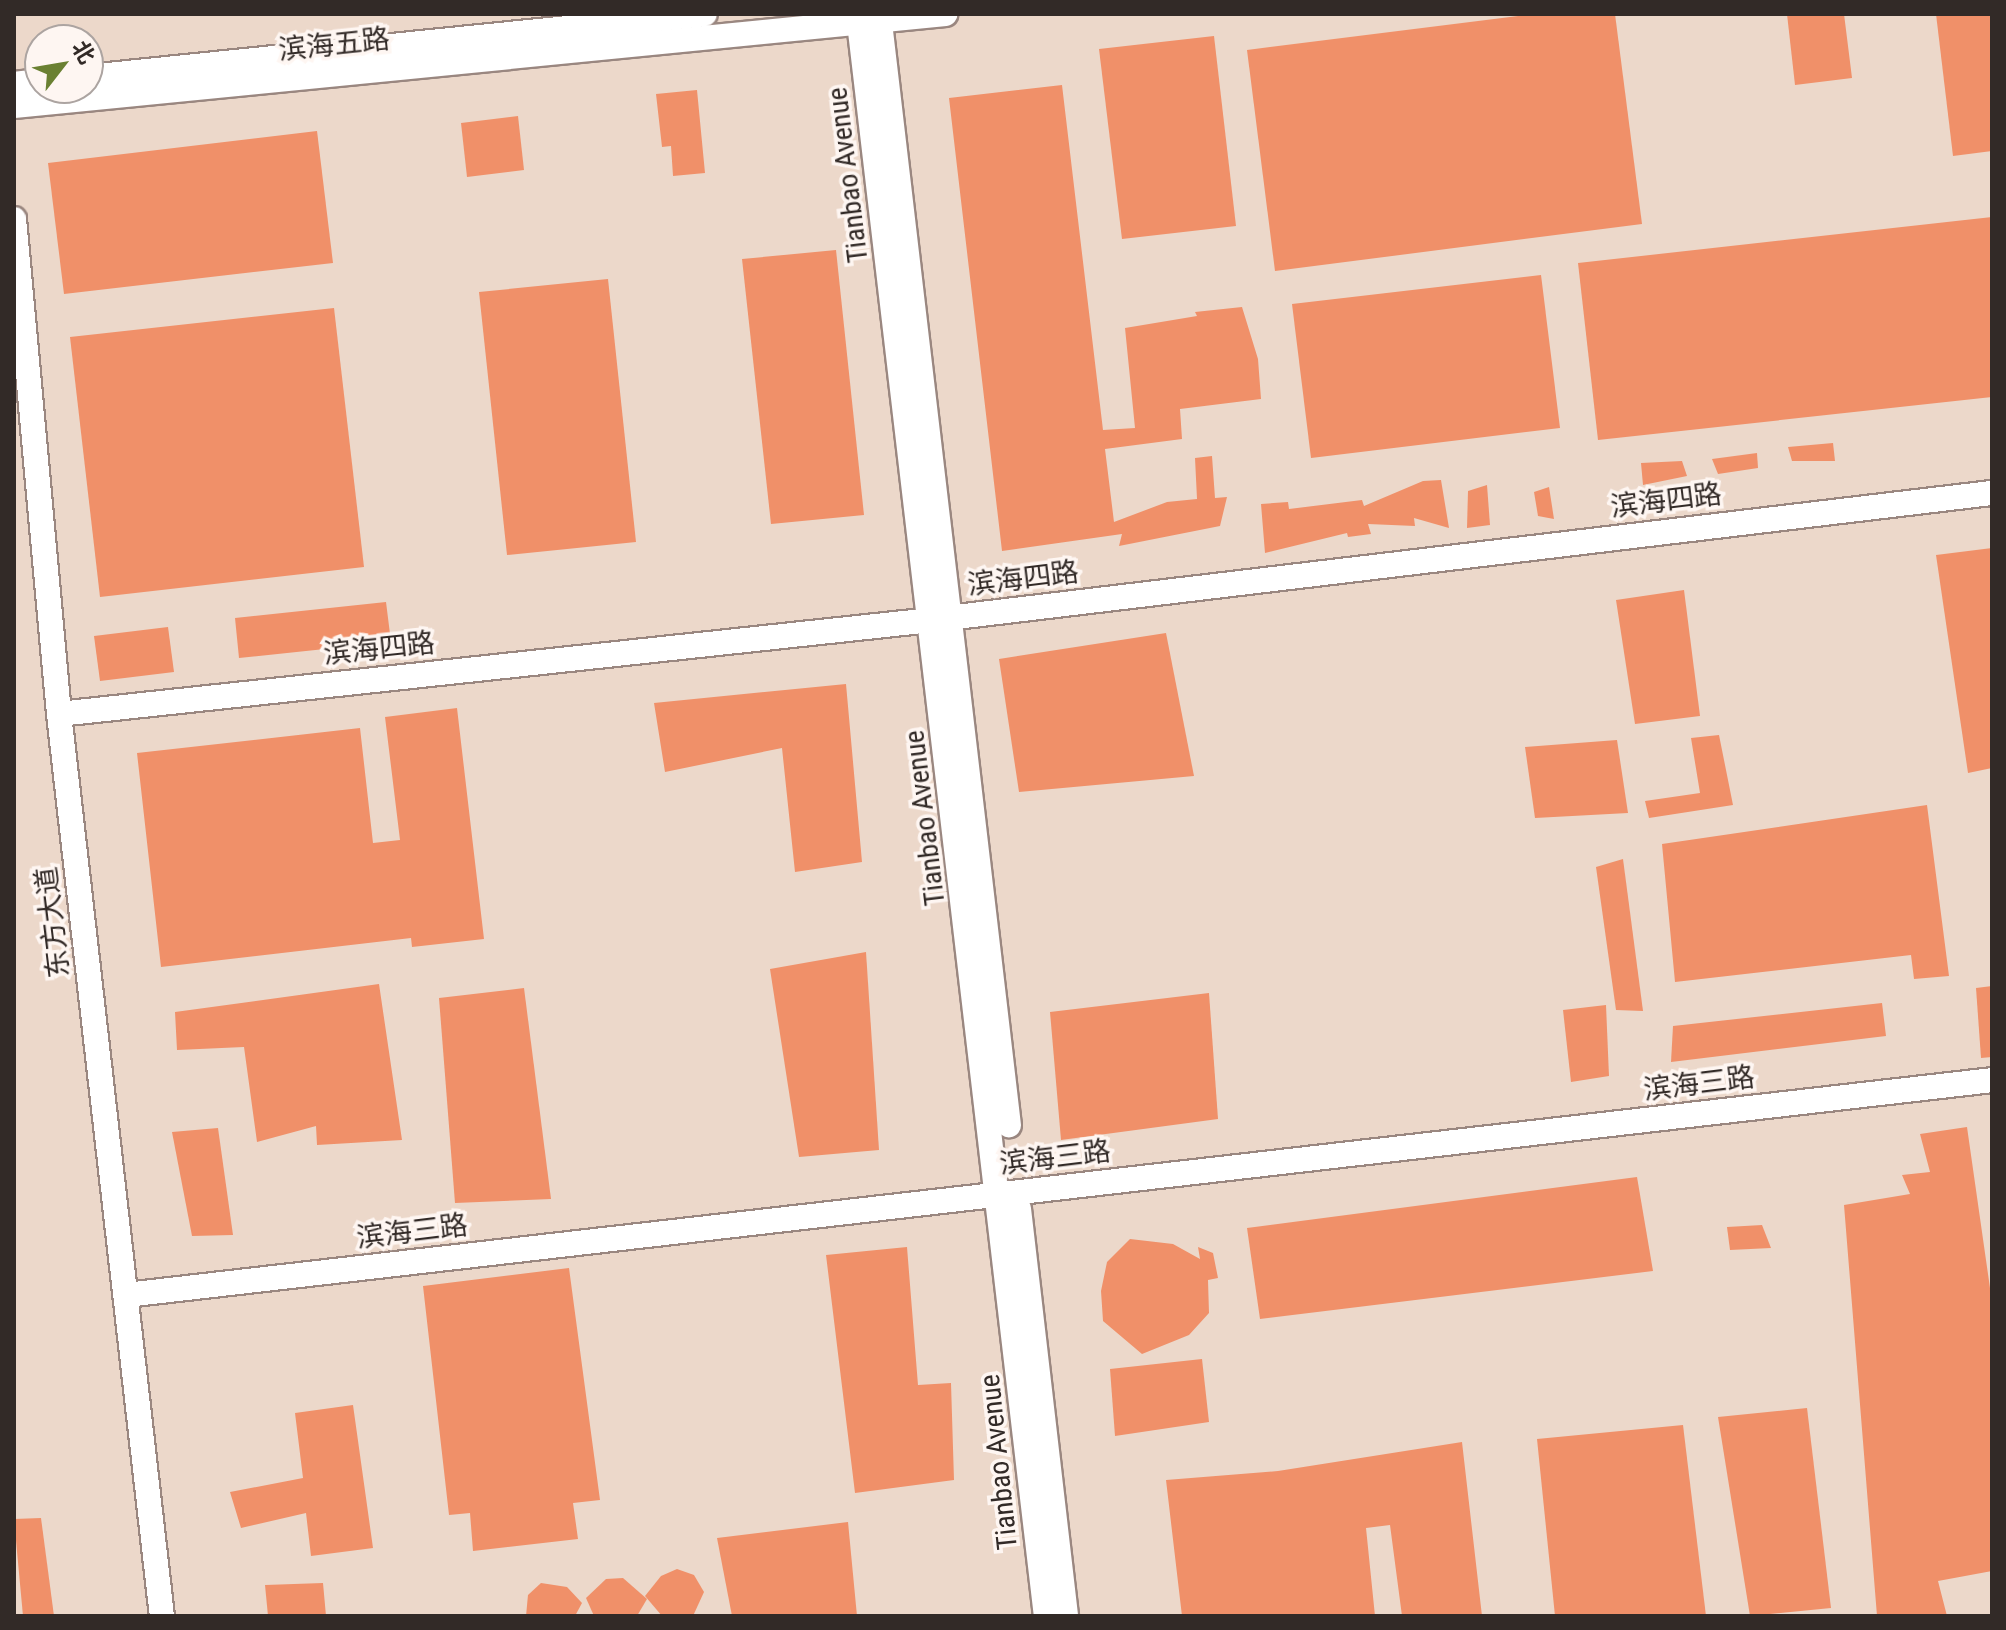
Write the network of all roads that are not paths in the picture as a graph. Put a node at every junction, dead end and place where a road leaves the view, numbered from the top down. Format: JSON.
{"nodes":[{"id":1,"x":705,"y":14,"type":"edge"},
{"id":2,"x":928,"y":15,"type":"edge"},
{"id":3,"x":869,"y":18,"type":"edge"},
{"id":4,"x":104,"y":75,"type":"edge"},
{"id":5,"x":14,"y":106,"type":"edge"},
{"id":6,"x":14,"y":219,"type":"edge"},
{"id":7,"x":1992,"y":493,"type":"edge"},
{"id":8,"x":940,"y":619,"type":"junction"},
{"id":9,"x":59,"y":714,"type":"junction"},
{"id":10,"x":1992,"y":1080,"type":"edge"},
{"id":11,"x":1009,"y":1194,"type":"junction"},
{"id":12,"x":126,"y":1295,"type":"junction"},
{"id":13,"x":162,"y":1616,"type":"edge"},
{"id":14,"x":1046,"y":1616,"type":"edge"},
{"id":15,"x":1066,"y":1616,"type":"edge"}],
"edges":[{"from":1,"to":4,"type":"street","name":"滨海五路"},
{"from":2,"to":3,"type":"street","name":"滨海五路"},
{"from":3,"to":5,"type":"street","name":"滨海五路"},
{"from":3,"to":8,"type":"street","name":"Tianbao Avenue"},
{"from":6,"to":9,"type":"street","name":"东方大道"},
{"from":7,"to":8,"type":"street","name":"滨海四路"},
{"from":8,"to":9,"type":"street","name":"滨海四路"},
{"from":8,"to":11,"type":"street","name":"Tianbao Avenue"},
{"from":9,"to":12,"type":"street","name":"东方大道"},
{"from":10,"to":11,"type":"street","name":"滨海三路"},
{"from":11,"to":12,"type":"street","name":"滨海三路"},
{"from":11,"to":14,"type":"street","name":"Tianbao Avenue"},
{"from":11,"to":15,"type":"street","name":"Tianbao Avenue"},
{"from":12,"to":13,"type":"street","name":"东方大道"}]}
